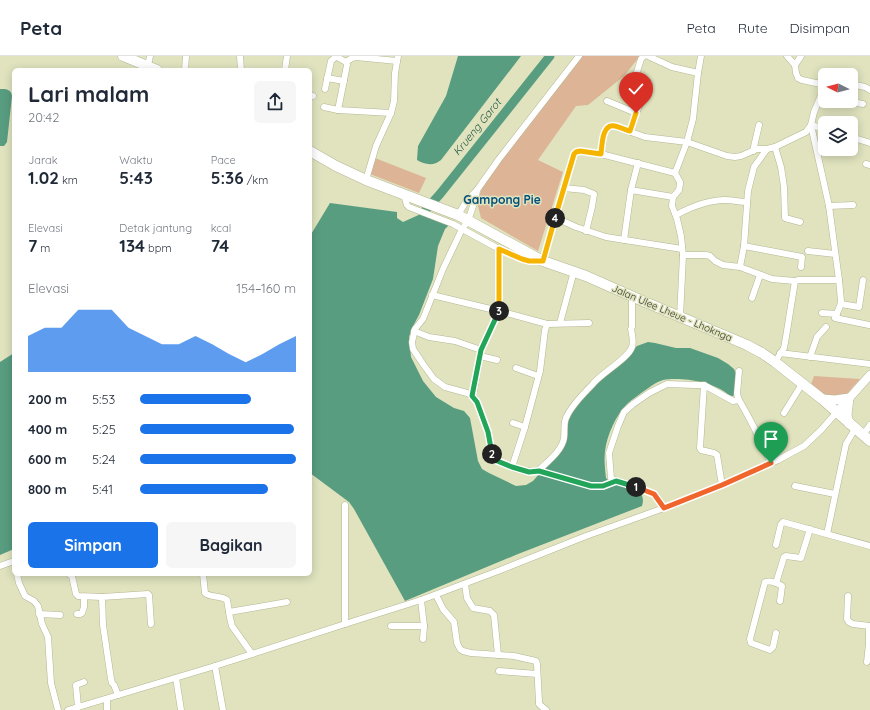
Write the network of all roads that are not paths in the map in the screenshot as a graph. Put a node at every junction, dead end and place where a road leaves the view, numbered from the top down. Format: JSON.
{"nodes":[{"id":1,"x":123,"y":56,"type":"edge"},
{"id":2,"x":186,"y":56,"type":"edge"},
{"id":3,"x":240,"y":56,"type":"edge"},
{"id":4,"x":286,"y":56,"type":"edge"},
{"id":5,"x":337,"y":56,"type":"edge"},
{"id":6,"x":579,"y":56,"type":"edge"},
{"id":7,"x":644,"y":56,"type":"edge"},
{"id":8,"x":648,"y":56,"type":"edge"},
{"id":9,"x":701,"y":56,"type":"edge"},
{"id":10,"x":787,"y":56,"type":"edge"},
{"id":11,"x":801,"y":56,"type":"edge"},
{"id":12,"x":398,"y":58,"type":"edge"},
{"id":13,"x":346,"y":62,"type":"junction"},
{"id":14,"x":152,"y":64,"type":"edge"},
{"id":15,"x":795,"y":65,"type":"junction"},
{"id":16,"x":185,"y":68,"type":"edge"},
{"id":17,"x":240,"y":68,"type":"edge"},
{"id":18,"x":285,"y":68,"type":"edge"},
{"id":19,"x":698,"y":73,"type":"junction"},
{"id":20,"x":328,"y":78,"type":"junction"},
{"id":21,"x":344,"y":81,"type":"junction"},
{"id":22,"x":818,"y":83,"type":"edge"},
{"id":23,"x":858,"y":86,"type":"edge"},
{"id":24,"x":325,"y":89,"type":"dead end"},
{"id":25,"x":870,"y":90,"type":"edge"},
{"id":26,"x":607,"y":101,"type":"dead end"},
{"id":27,"x":858,"y":103,"type":"edge"},
{"id":28,"x":863,"y":104,"type":"dead end"},
{"id":29,"x":818,"y":105,"type":"edge"},
{"id":30,"x":324,"y":107,"type":"dead end"},
{"id":31,"x":338,"y":110,"type":"junction"},
{"id":32,"x":391,"y":113,"type":"junction"},
{"id":33,"x":636,"y":113,"type":"junction"},
{"id":34,"x":759,"y":125,"type":"dead end"},
{"id":35,"x":811,"y":125,"type":"junction"},
{"id":36,"x":818,"y":127,"type":"edge"},
{"id":37,"x":630,"y":131,"type":"junction"},
{"id":38,"x":858,"y":139,"type":"edge"},
{"id":39,"x":687,"y":142,"type":"junction"},
{"id":40,"x":870,"y":143,"type":"edge"},
{"id":41,"x":775,"y":148,"type":"junction"},
{"id":42,"x":767,"y":149,"type":"junction"},
{"id":43,"x":753,"y":151,"type":"junction"},
{"id":44,"x":312,"y":153,"type":"edge"},
{"id":45,"x":601,"y":154,"type":"junction"},
{"id":46,"x":638,"y":163,"type":"junction"},
{"id":47,"x":675,"y":173,"type":"junction"},
{"id":48,"x":366,"y":180,"type":"junction"},
{"id":49,"x":564,"y":188,"type":"junction"},
{"id":50,"x":477,"y":190,"type":"junction"},
{"id":51,"x":631,"y":190,"type":"junction"},
{"id":52,"x":673,"y":197,"type":"junction"},
{"id":53,"x":747,"y":202,"type":"junction"},
{"id":54,"x":853,"y":205,"type":"dead end"},
{"id":55,"x":829,"y":206,"type":"junction"},
{"id":56,"x":676,"y":215,"type":"junction"},
{"id":57,"x":456,"y":218,"type":"junction"},
{"id":58,"x":554,"y":218,"type":"junction"},
{"id":59,"x":800,"y":222,"type":"dead end"},
{"id":60,"x":465,"y":225,"type":"junction"},
{"id":61,"x":586,"y":231,"type":"junction"},
{"id":62,"x":624,"y":240,"type":"junction"},
{"id":63,"x":744,"y":246,"type":"junction"},
{"id":64,"x":499,"y":249,"type":"junction"},
{"id":65,"x":683,"y":252,"type":"junction"},
{"id":66,"x":808,"y":252,"type":"dead end"},
{"id":67,"x":835,"y":254,"type":"junction"},
{"id":68,"x":543,"y":261,"type":"junction"},
{"id":69,"x":740,"y":267,"type":"junction"},
{"id":70,"x":801,"y":267,"type":"dead end"},
{"id":71,"x":574,"y":271,"type":"junction"},
{"id":72,"x":760,"y":274,"type":"junction"},
{"id":73,"x":839,"y":280,"type":"junction"},
{"id":74,"x":863,"y":280,"type":"dead end"},
{"id":75,"x":795,"y":281,"type":"junction"},
{"id":76,"x":432,"y":295,"type":"junction"},
{"id":77,"x":632,"y":296,"type":"junction"},
{"id":78,"x":752,"y":298,"type":"dead end"},
{"id":79,"x":841,"y":304,"type":"junction"},
{"id":80,"x":498,"y":311,"type":"junction"},
{"id":81,"x":822,"y":313,"type":"dead end"},
{"id":82,"x":837,"y":314,"type":"junction"},
{"id":83,"x":680,"y":318,"type":"junction"},
{"id":84,"x":560,"y":323,"type":"junction"},
{"id":85,"x":589,"y":323,"type":"dead end"},
{"id":86,"x":547,"y":324,"type":"junction"},
{"id":87,"x":869,"y":325,"type":"edge"},
{"id":88,"x":826,"y":327,"type":"dead end"},
{"id":89,"x":414,"y":331,"type":"junction"},
{"id":90,"x":481,"y":353,"type":"junction"},
{"id":91,"x":810,"y":357,"type":"junction"},
{"id":92,"x":777,"y":358,"type":"junction"},
{"id":93,"x":497,"y":360,"type":"dead end"},
{"id":94,"x":870,"y":364,"type":"edge"},
{"id":95,"x":516,"y":368,"type":"dead end"},
{"id":96,"x":739,"y":371,"type":"dead end"},
{"id":97,"x":870,"y":375,"type":"edge"},
{"id":98,"x":538,"y":376,"type":"junction"},
{"id":99,"x":802,"y":384,"type":"junction"},
{"id":100,"x":704,"y":386,"type":"junction"},
{"id":101,"x":472,"y":396,"type":"junction"},
{"id":102,"x":849,"y":398,"type":"junction"},
{"id":103,"x":739,"y":400,"type":"junction"},
{"id":104,"x":822,"y":400,"type":"junction"},
{"id":105,"x":836,"y":412,"type":"junction"},
{"id":106,"x":784,"y":413,"type":"dead end"},
{"id":107,"x":513,"y":423,"type":"dead end"},
{"id":108,"x":870,"y":425,"type":"edge"},
{"id":109,"x":525,"y":427,"type":"junction"},
{"id":110,"x":859,"y":432,"type":"edge"},
{"id":111,"x":771,"y":463,"type":"junction"},
{"id":112,"x":512,"y":467,"type":"junction"},
{"id":113,"x":538,"y":471,"type":"junction"},
{"id":114,"x":615,"y":482,"type":"junction"},
{"id":115,"x":722,"y":485,"type":"junction"},
{"id":116,"x":794,"y":486,"type":"dead end"},
{"id":117,"x":835,"y":494,"type":"junction"},
{"id":118,"x":345,"y":506,"type":"dead end"},
{"id":119,"x":664,"y":508,"type":"junction"},
{"id":120,"x":810,"y":529,"type":"junction"},
{"id":121,"x":827,"y":534,"type":"junction"},
{"id":122,"x":776,"y":545,"type":"dead end"},
{"id":123,"x":870,"y":546,"type":"edge"},
{"id":124,"x":12,"y":562,"type":"edge"},
{"id":125,"x":0,"y":566,"type":"edge"},
{"id":126,"x":18,"y":576,"type":"edge"},
{"id":127,"x":72,"y":576,"type":"edge"},
{"id":128,"x":203,"y":576,"type":"edge"},
{"id":129,"x":776,"y":583,"type":"junction"},
{"id":130,"x":465,"y":584,"type":"junction"},
{"id":131,"x":436,"y":595,"type":"junction"},
{"id":132,"x":848,"y":596,"type":"dead end"},
{"id":133,"x":84,"y":597,"type":"junction"},
{"id":134,"x":102,"y":597,"type":"junction"},
{"id":135,"x":421,"y":600,"type":"junction"},
{"id":136,"x":780,"y":601,"type":"dead end"},
{"id":137,"x":287,"y":602,"type":"dead end"},
{"id":138,"x":229,"y":612,"type":"junction"},
{"id":139,"x":39,"y":614,"type":"junction"},
{"id":140,"x":77,"y":614,"type":"dead end"},
{"id":141,"x":60,"y":615,"type":"dead end"},
{"id":142,"x":152,"y":624,"type":"dead end"},
{"id":143,"x":345,"y":624,"type":"junction"},
{"id":144,"x":391,"y":626,"type":"dead end"},
{"id":145,"x":424,"y":626,"type":"junction"},
{"id":146,"x":869,"y":626,"type":"edge"},
{"id":147,"x":776,"y":633,"type":"dead end"},
{"id":148,"x":423,"y":639,"type":"dead end"},
{"id":149,"x":869,"y":644,"type":"edge"},
{"id":150,"x":252,"y":654,"type":"junction"},
{"id":151,"x":498,"y":655,"type":"junction"},
{"id":152,"x":867,"y":662,"type":"dead end"},
{"id":153,"x":215,"y":666,"type":"junction"},
{"id":154,"x":499,"y":671,"type":"dead end"},
{"id":155,"x":537,"y":674,"type":"junction"},
{"id":156,"x":176,"y":678,"type":"junction"},
{"id":157,"x":84,"y":682,"type":"dead end"},
{"id":158,"x":118,"y":695,"type":"junction"},
{"id":159,"x":107,"y":699,"type":"junction"},
{"id":160,"x":78,"y":707,"type":"junction"},
{"id":161,"x":58,"y":710,"type":"edge"},
{"id":162,"x":68,"y":710,"type":"edge"},
{"id":163,"x":107,"y":710,"type":"edge"},
{"id":164,"x":182,"y":710,"type":"edge"},
{"id":165,"x":223,"y":710,"type":"edge"},
{"id":166,"x":546,"y":710,"type":"edge"}],
"edges":[{"from":1,"to":14,"type":"highway"},
{"from":2,"to":16,"type":"street"},
{"from":3,"to":17,"type":"street"},
{"from":4,"to":18,"type":"street"},
{"from":5,"to":13,"type":"street"},
{"from":5,"to":20,"type":"street"},
{"from":6,"to":50,"type":"street"},
{"from":7,"to":33,"type":"street"},
{"from":8,"to":19,"type":"street"},
{"from":9,"to":19,"type":"street"},
{"from":10,"to":15,"type":"street"},
{"from":11,"to":15,"type":"street"},
{"from":12,"to":13,"type":"street"},
{"from":12,"to":32,"type":"street"},
{"from":13,"to":21,"type":"street"},
{"from":15,"to":22,"type":"street"},
{"from":19,"to":39,"type":"street"},
{"from":20,"to":21,"type":"street"},
{"from":20,"to":24,"type":"street"},
{"from":21,"to":31,"type":"street"},
{"from":23,"to":25,"type":"street"},
{"from":26,"to":33,"type":"street"},
{"from":27,"to":28,"type":"street"},
{"from":29,"to":35,"type":"street"},
{"from":30,"to":31,"type":"street"},
{"from":31,"to":32,"type":"street"},
{"from":32,"to":48,"type":"street"},
{"from":33,"to":37,"type":"street"},
{"from":34,"to":43,"type":"street"},
{"from":35,"to":36,"type":"street"},
{"from":35,"to":41,"type":"street"},
{"from":35,"to":55,"type":"street"},
{"from":37,"to":39,"type":"street"},
{"from":37,"to":45,"type":"street"},
{"from":38,"to":40,"type":"street"},
{"from":39,"to":43,"type":"street"},
{"from":39,"to":47,"type":"street"},
{"from":41,"to":42,"type":"street"},
{"from":41,"to":59,"type":"street"},
{"from":42,"to":43,"type":"street"},
{"from":42,"to":53,"type":"street"},
{"from":44,"to":48,"type":"highway","name":"Jalan Ulee Lheue - Lhoknga"},
{"from":45,"to":46,"type":"street"},
{"from":45,"to":49,"type":"street"},
{"from":46,"to":47,"type":"street"},
{"from":46,"to":51,"type":"street"},
{"from":47,"to":52,"type":"street"},
{"from":48,"to":57,"type":"highway","name":"Jalan Ulee Lheue - Lhoknga"},
{"from":49,"to":58,"type":"street"},
{"from":49,"to":61,"type":"street"},
{"from":50,"to":57,"type":"street"},
{"from":50,"to":60,"type":"street"},
{"from":51,"to":52,"type":"street"},
{"from":51,"to":62,"type":"street"},
{"from":52,"to":56,"type":"street"},
{"from":53,"to":56,"type":"street"},
{"from":53,"to":63,"type":"street"},
{"from":54,"to":55,"type":"street"},
{"from":55,"to":67,"type":"street"},
{"from":56,"to":65,"type":"street"},
{"from":57,"to":60,"type":"highway","name":"Jalan Ulee Lheue - Lhoknga"},
{"from":58,"to":61,"type":"street"},
{"from":58,"to":68,"type":"street"},
{"from":60,"to":64,"type":"street"},
{"from":60,"to":68,"type":"highway","name":"Jalan Ulee Lheue - Lhoknga"},
{"from":60,"to":76,"type":"street"},
{"from":61,"to":62,"type":"street"},
{"from":62,"to":65,"type":"street"},
{"from":63,"to":69,"type":"street"},
{"from":63,"to":70,"type":"street"},
{"from":64,"to":68,"type":"street"},
{"from":64,"to":80,"type":"street"},
{"from":65,"to":69,"type":"street"},
{"from":65,"to":83,"type":"street"},
{"from":66,"to":67,"type":"street"},
{"from":67,"to":73,"type":"street"},
{"from":68,"to":71,"type":"highway","name":"Jalan Ulee Lheue - Lhoknga"},
{"from":69,"to":72,"type":"street"},
{"from":71,"to":77,"type":"highway","name":"Jalan Ulee Lheue - Lhoknga"},
{"from":71,"to":84,"type":"street"},
{"from":72,"to":75,"type":"street"},
{"from":72,"to":78,"type":"street"},
{"from":73,"to":75,"type":"street"},
{"from":73,"to":79,"type":"street"},
{"from":74,"to":79,"type":"street"},
{"from":75,"to":92,"type":"street"},
{"from":76,"to":80,"type":"street"},
{"from":76,"to":89,"type":"street"},
{"from":77,"to":83,"type":"highway","name":"Jalan Ulee Lheue - Lhoknga"},
{"from":77,"to":113,"type":"street"},
{"from":79,"to":82,"type":"street"},
{"from":80,"to":86,"type":"street"},
{"from":80,"to":90,"type":"street"},
{"from":81,"to":82,"type":"street"},
{"from":82,"to":87,"type":"street"},
{"from":83,"to":92,"type":"highway","name":"Jalan Ulee Lheue - Lhoknga"},
{"from":84,"to":85,"type":"street"},
{"from":84,"to":86,"type":"street"},
{"from":86,"to":98,"type":"street"},
{"from":88,"to":91,"type":"street"},
{"from":89,"to":90,"type":"street"},
{"from":89,"to":101,"type":"street"},
{"from":90,"to":93,"type":"street"},
{"from":90,"to":101,"type":"street"},
{"from":91,"to":92,"type":"street"},
{"from":91,"to":94,"type":"street"},
{"from":92,"to":99,"type":"highway","name":"Jalan Ulee Lheue - Lhoknga"},
{"from":95,"to":98,"type":"street"},
{"from":96,"to":103,"type":"street"},
{"from":97,"to":102,"type":"main road"},
{"from":98,"to":109,"type":"street"},
{"from":99,"to":104,"type":"highway","name":"Jalan Ulee Lheue - Lhoknga"},
{"from":99,"to":106,"type":"street"},
{"from":100,"to":103,"type":"street"},
{"from":100,"to":114,"type":"street"},
{"from":100,"to":115,"type":"street"},
{"from":101,"to":112,"type":"street"},
{"from":102,"to":104,"type":"main road"},
{"from":102,"to":105,"type":"main road"},
{"from":102,"to":110,"type":"main road"},
{"from":103,"to":111,"type":"street"},
{"from":104,"to":105,"type":"highway","name":"Jalan Ulee Lheue - Lhoknga"},
{"from":105,"to":110,"type":"highway","name":"Jalan Ulee Lheue - Lhoknga"},
{"from":105,"to":111,"type":"street"},
{"from":107,"to":109,"type":"street"},
{"from":108,"to":110,"type":"street"},
{"from":109,"to":112,"type":"street"},
{"from":110,"to":117,"type":"street"},
{"from":111,"to":115,"type":"street"},
{"from":112,"to":113,"type":"street"},
{"from":113,"to":114,"type":"street"},
{"from":114,"to":119,"type":"street"},
{"from":115,"to":119,"type":"street"},
{"from":116,"to":117,"type":"street"},
{"from":117,"to":121,"type":"street"},
{"from":118,"to":143,"type":"street"},
{"from":119,"to":130,"type":"street"},
{"from":120,"to":121,"type":"street"},
{"from":120,"to":122,"type":"street"},
{"from":120,"to":129,"type":"street"},
{"from":121,"to":123,"type":"street"},
{"from":124,"to":125,"type":"street"},
{"from":126,"to":139,"type":"street"},
{"from":127,"to":133,"type":"street"},
{"from":128,"to":138,"type":"street"},
{"from":129,"to":136,"type":"street"},
{"from":129,"to":147,"type":"street"},
{"from":130,"to":131,"type":"street"},
{"from":130,"to":151,"type":"street"},
{"from":131,"to":135,"type":"street"},
{"from":131,"to":151,"type":"street"},
{"from":132,"to":146,"type":"street"},
{"from":133,"to":134,"type":"street"},
{"from":133,"to":140,"type":"street"},
{"from":134,"to":142,"type":"street"},
{"from":134,"to":158,"type":"street"},
{"from":135,"to":143,"type":"street"},
{"from":135,"to":145,"type":"street"},
{"from":137,"to":138,"type":"street"},
{"from":138,"to":150,"type":"street"},
{"from":139,"to":141,"type":"street"},
{"from":139,"to":161,"type":"street"},
{"from":143,"to":150,"type":"street"},
{"from":144,"to":145,"type":"street"},
{"from":145,"to":148,"type":"street"},
{"from":146,"to":149,"type":"street"},
{"from":149,"to":152,"type":"street"},
{"from":150,"to":153,"type":"street"},
{"from":151,"to":155,"type":"street"},
{"from":153,"to":156,"type":"street"},
{"from":153,"to":165,"type":"street"},
{"from":154,"to":155,"type":"street"},
{"from":155,"to":166,"type":"street"},
{"from":156,"to":158,"type":"street"},
{"from":156,"to":164,"type":"street"},
{"from":157,"to":160,"type":"street"},
{"from":158,"to":159,"type":"street"},
{"from":159,"to":160,"type":"street"},
{"from":159,"to":163,"type":"street"},
{"from":160,"to":162,"type":"street"}]}
